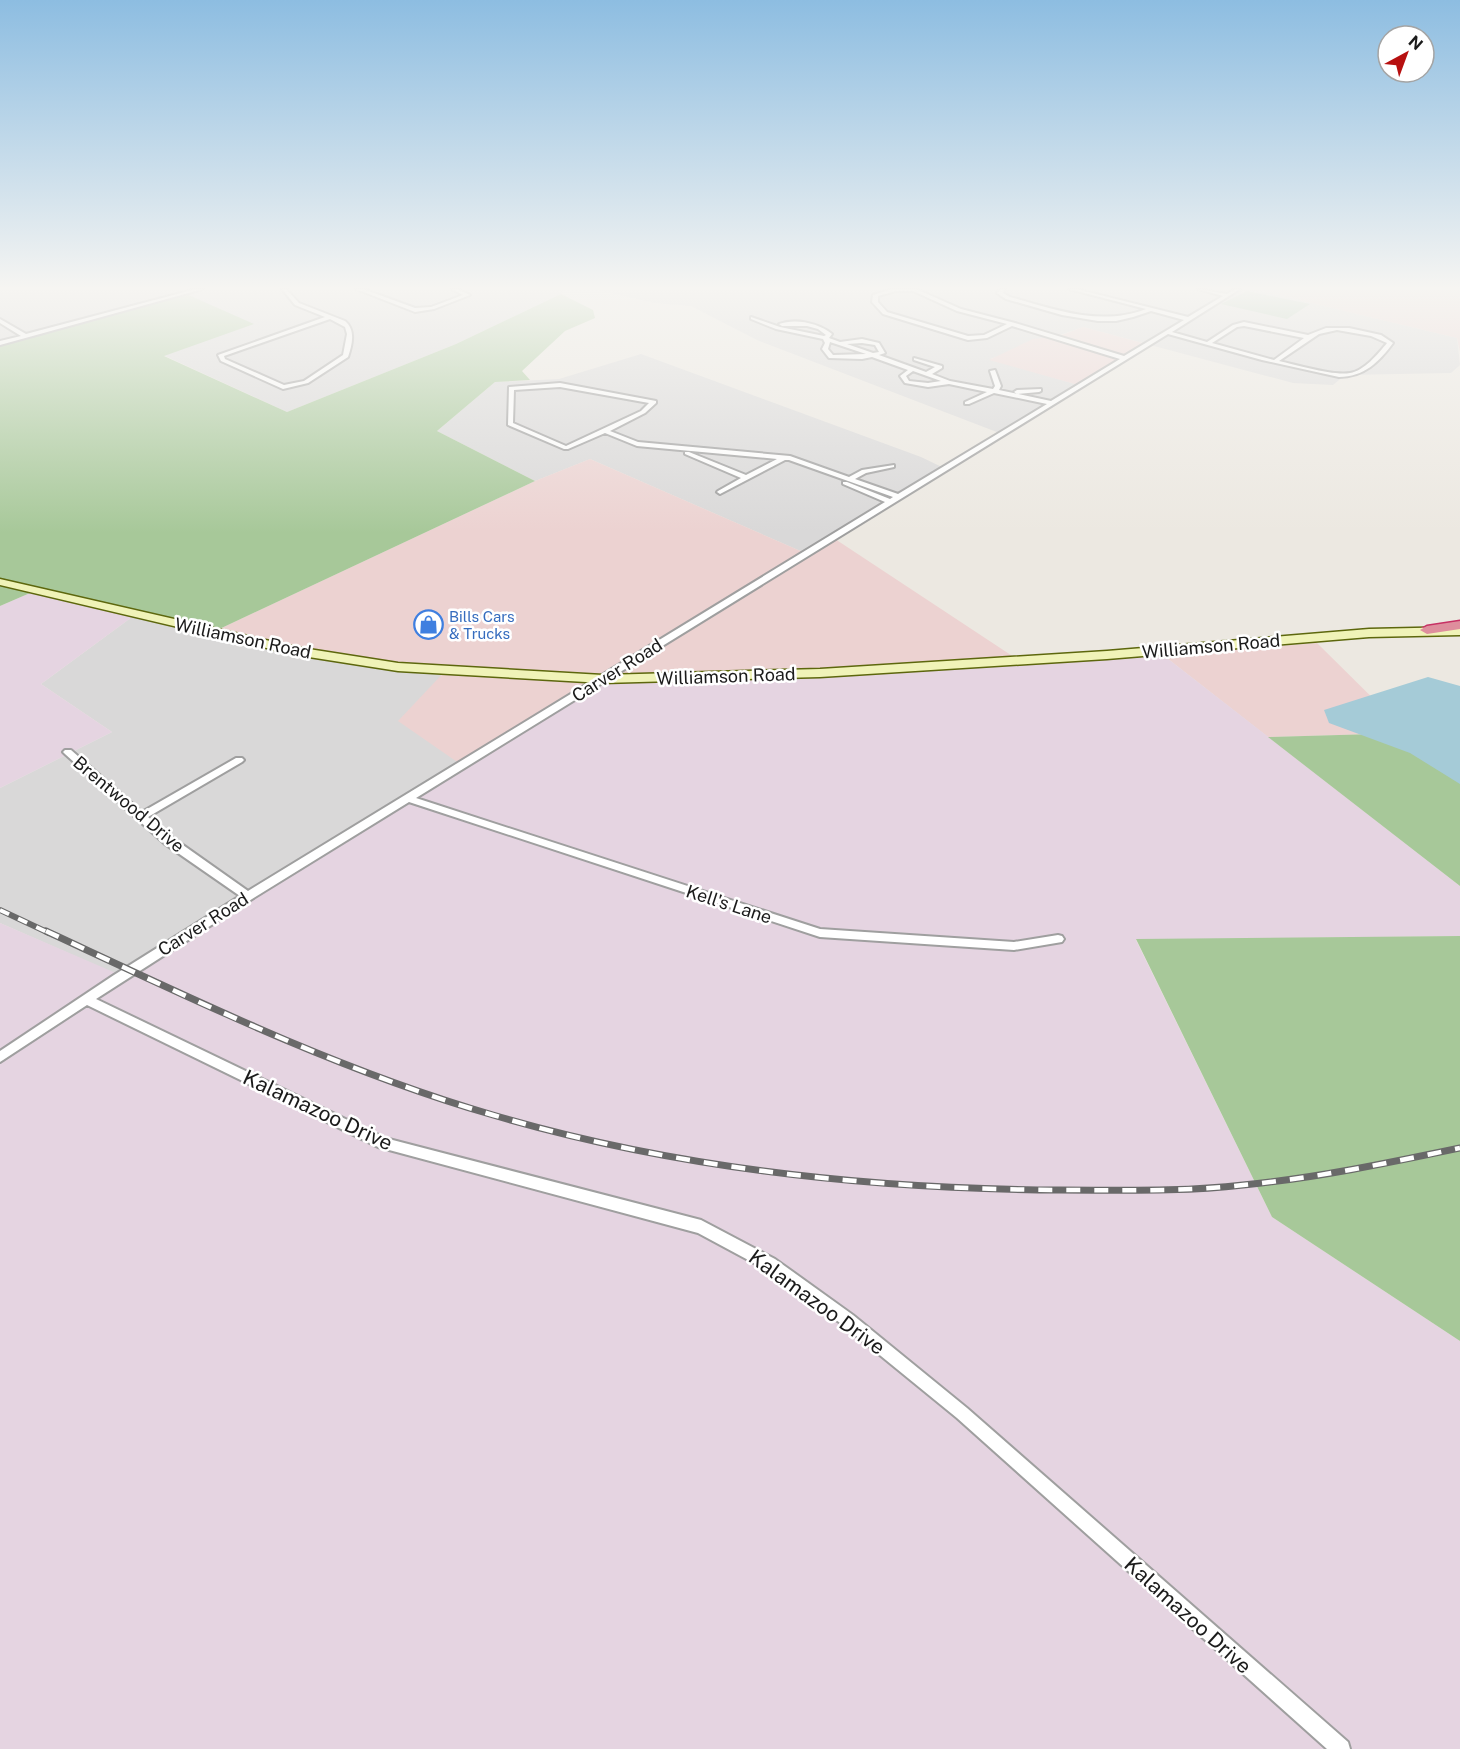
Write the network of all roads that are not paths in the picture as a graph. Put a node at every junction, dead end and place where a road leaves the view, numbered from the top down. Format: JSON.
{"nodes":[{"id":1,"x":247,"y":371,"type":"edge"},
{"id":2,"x":324,"y":371,"type":"edge"},
{"id":3,"x":911,"y":371,"type":"edge"},
{"id":4,"x":918,"y":371,"type":"edge"},
{"id":5,"x":933,"y":371,"type":"edge"},
{"id":6,"x":993,"y":371,"type":"dead end"},
{"id":7,"x":1102,"y":371,"type":"edge"},
{"id":8,"x":1316,"y":371,"type":"edge"},
{"id":9,"x":1360,"y":371,"type":"edge"},
{"id":10,"x":927,"y":374,"type":"junction"},
{"id":11,"x":949,"y":382,"type":"junction"},
{"id":12,"x":996,"y":390,"type":"junction"},
{"id":13,"x":1040,"y":390,"type":"dead end"},
{"id":14,"x":1014,"y":394,"type":"junction"},
{"id":15,"x":967,"y":403,"type":"dead end"},
{"id":16,"x":1052,"y":403,"type":"junction"},
{"id":17,"x":605,"y":431,"type":"junction"},
{"id":18,"x":678,"y":449,"type":"junction"},
{"id":19,"x":783,"y":458,"type":"junction"},
{"id":20,"x":892,"y":466,"type":"dead end"},
{"id":21,"x":836,"y":476,"type":"junction"},
{"id":22,"x":746,"y":478,"type":"junction"},
{"id":23,"x":851,"y":478,"type":"junction"},
{"id":24,"x":720,"y":492,"type":"dead end"},
{"id":25,"x":900,"y":497,"type":"junction"},
{"id":26,"x":891,"y":502,"type":"junction"},
{"id":27,"x":0,"y":582,"type":"edge"},
{"id":28,"x":1460,"y":625,"type":"edge"},
{"id":29,"x":1427,"y":630,"type":"junction"},
{"id":30,"x":1460,"y":631,"type":"edge"},
{"id":31,"x":603,"y":679,"type":"junction"},
{"id":32,"x":68,"y":752,"type":"dead end"},
{"id":33,"x":238,"y":760,"type":"dead end"},
{"id":34,"x":410,"y":799,"type":"junction"},
{"id":35,"x":141,"y":817,"type":"junction"},
{"id":36,"x":248,"y":896,"type":"junction"},
{"id":37,"x":1058,"y":939,"type":"dead end"},
{"id":38,"x":86,"y":999,"type":"junction"},
{"id":39,"x":0,"y":1058,"type":"edge"},
{"id":40,"x":1341,"y":1749,"type":"edge"}],
"edges":[{"from":1,"to":2,"type":"street"},
{"from":3,"to":11,"type":"street"},
{"from":4,"to":10,"type":"street"},
{"from":5,"to":10,"type":"street"},
{"from":6,"to":12,"type":"street"},
{"from":7,"to":16,"type":"street","name":"Carver Road"},
{"from":8,"to":9,"type":"street"},
{"from":10,"to":11,"type":"street"},
{"from":11,"to":12,"type":"street"},
{"from":12,"to":14,"type":"street"},
{"from":12,"to":15,"type":"street"},
{"from":13,"to":14,"type":"street"},
{"from":14,"to":16,"type":"street"},
{"from":16,"to":25,"type":"street","name":"Carver Road"},
{"from":17,"to":17,"type":"street"},
{"from":17,"to":18,"type":"street"},
{"from":18,"to":19,"type":"street"},
{"from":18,"to":22,"type":"street"},
{"from":19,"to":21,"type":"street"},
{"from":19,"to":22,"type":"street"},
{"from":20,"to":23,"type":"street"},
{"from":21,"to":23,"type":"street"},
{"from":21,"to":26,"type":"street"},
{"from":22,"to":24,"type":"street"},
{"from":23,"to":25,"type":"street"},
{"from":25,"to":26,"type":"street","name":"Carver Road"},
{"from":26,"to":31,"type":"street","name":"Carver Road"},
{"from":27,"to":31,"type":"main road","name":"Williamson Road"},
{"from":28,"to":29,"type":"highway"},
{"from":29,"to":30,"type":"main road","name":"Williamson Road"},
{"from":29,"to":31,"type":"main road","name":"Williamson Road"},
{"from":31,"to":34,"type":"street","name":"Carver Road"},
{"from":32,"to":35,"type":"street","name":"Brentwood Drive"},
{"from":33,"to":35,"type":"street"},
{"from":34,"to":36,"type":"street","name":"Carver Road"},
{"from":34,"to":37,"type":"street","name":"Kell's Lane"},
{"from":35,"to":36,"type":"street","name":"Brentwood Drive"},
{"from":36,"to":38,"type":"street","name":"Carver Road"},
{"from":38,"to":39,"type":"street","name":"Carver Road"},
{"from":38,"to":40,"type":"street","name":"Kalamazoo Drive"}]}
